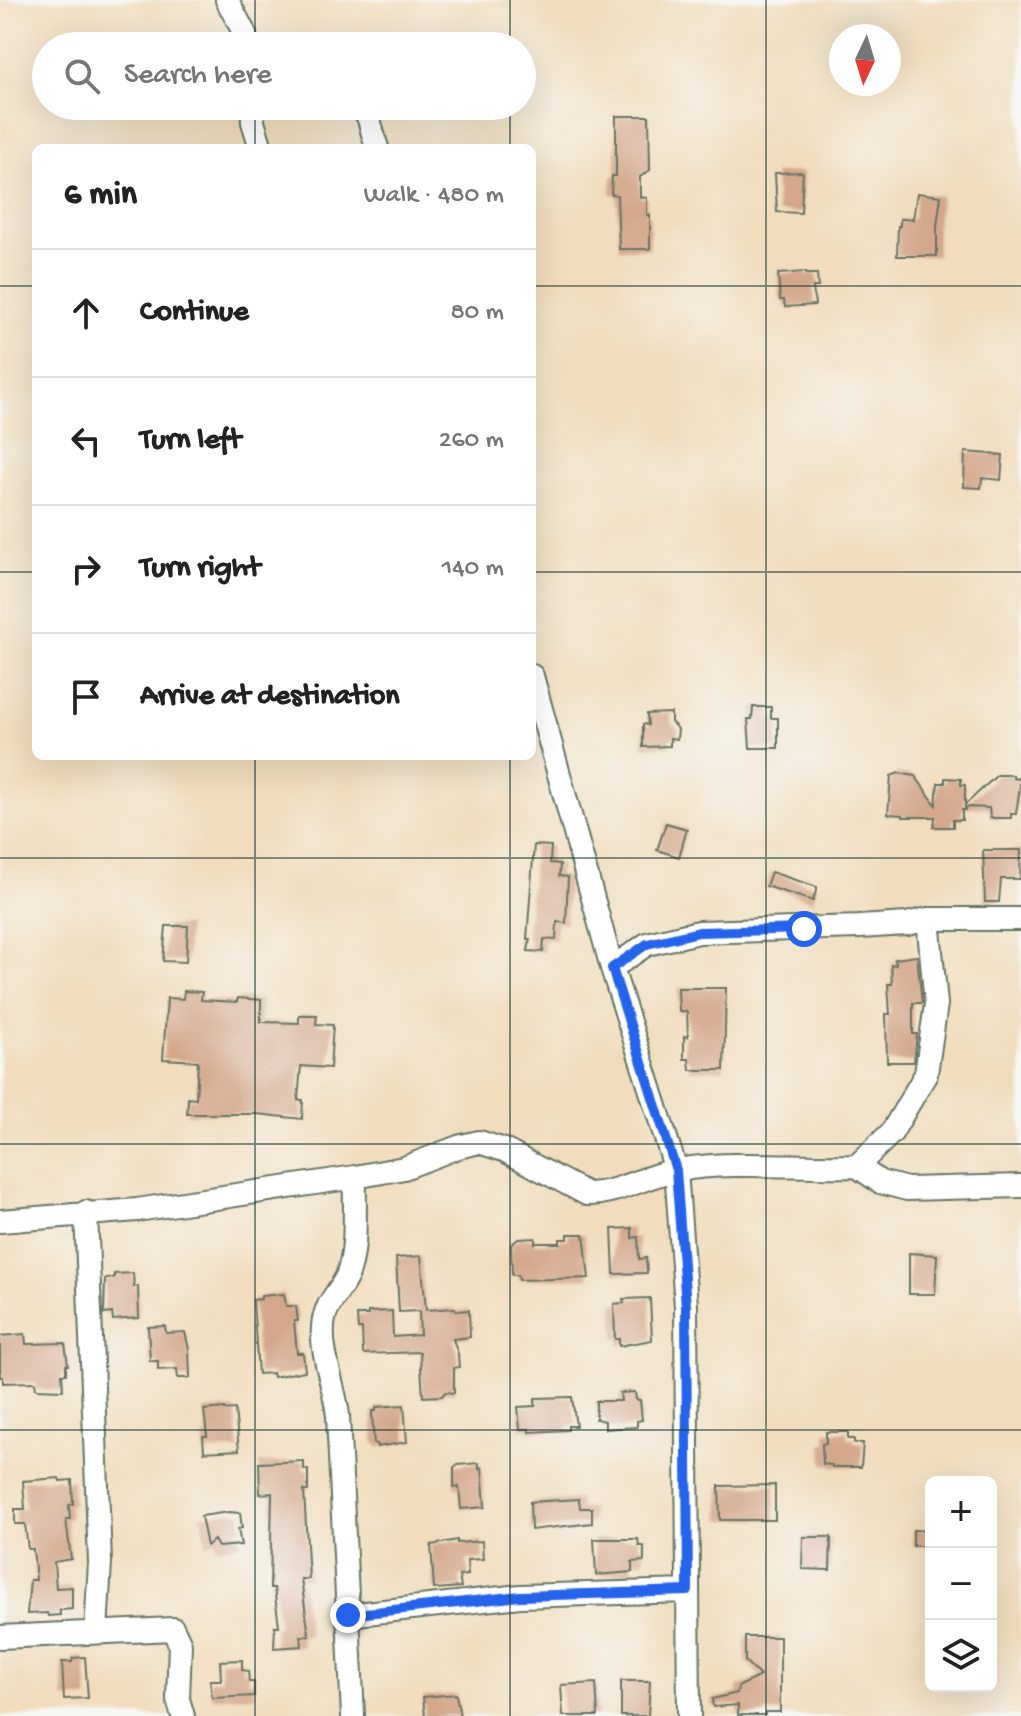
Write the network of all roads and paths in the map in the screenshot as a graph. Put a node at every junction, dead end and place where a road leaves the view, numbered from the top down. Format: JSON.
{"nodes":[{"id":1,"x":227,"y":0,"type":"edge"},
{"id":2,"x":244,"y":32,"type":"edge"},
{"id":3,"x":253,"y":120,"type":"edge"},
{"id":4,"x":369,"y":120,"type":"edge"},
{"id":5,"x":260,"y":144,"type":"edge"},
{"id":6,"x":376,"y":144,"type":"edge"},
{"id":7,"x":536,"y":691,"type":"edge"},
{"id":8,"x":928,"y":919,"type":"junction"},
{"id":9,"x":1021,"y":919,"type":"edge"},
{"id":10,"x":612,"y":968,"type":"junction"},
{"id":11,"x":857,"y":1166,"type":"junction"},
{"id":12,"x":676,"y":1170,"type":"junction"},
{"id":13,"x":355,"y":1177,"type":"junction"},
{"id":14,"x":1021,"y":1186,"type":"edge"},
{"id":15,"x":86,"y":1212,"type":"junction"},
{"id":16,"x":0,"y":1221,"type":"edge"},
{"id":17,"x":688,"y":1591,"type":"junction"},
{"id":18,"x":348,"y":1615,"type":"junction"},
{"id":19,"x":96,"y":1632,"type":"junction"},
{"id":20,"x":0,"y":1637,"type":"edge"},
{"id":21,"x":183,"y":1716,"type":"edge"},
{"id":22,"x":353,"y":1716,"type":"edge"},
{"id":23,"x":689,"y":1716,"type":"edge"}],
"edges":[{"from":1,"to":2,"type":"street"},
{"from":3,"to":5,"type":"street"},
{"from":4,"to":6,"type":"street"},
{"from":7,"to":10,"type":"street"},
{"from":8,"to":9,"type":"street"},
{"from":8,"to":10,"type":"street"},
{"from":8,"to":11,"type":"street"},
{"from":10,"to":12,"type":"street"},
{"from":11,"to":12,"type":"street"},
{"from":11,"to":14,"type":"street"},
{"from":12,"to":13,"type":"street"},
{"from":12,"to":17,"type":"street"},
{"from":13,"to":15,"type":"street"},
{"from":13,"to":18,"type":"street"},
{"from":15,"to":16,"type":"street"},
{"from":15,"to":19,"type":"street"},
{"from":17,"to":18,"type":"street"},
{"from":17,"to":23,"type":"street"},
{"from":18,"to":22,"type":"street"},
{"from":19,"to":20,"type":"street"},
{"from":19,"to":21,"type":"street"}]}
